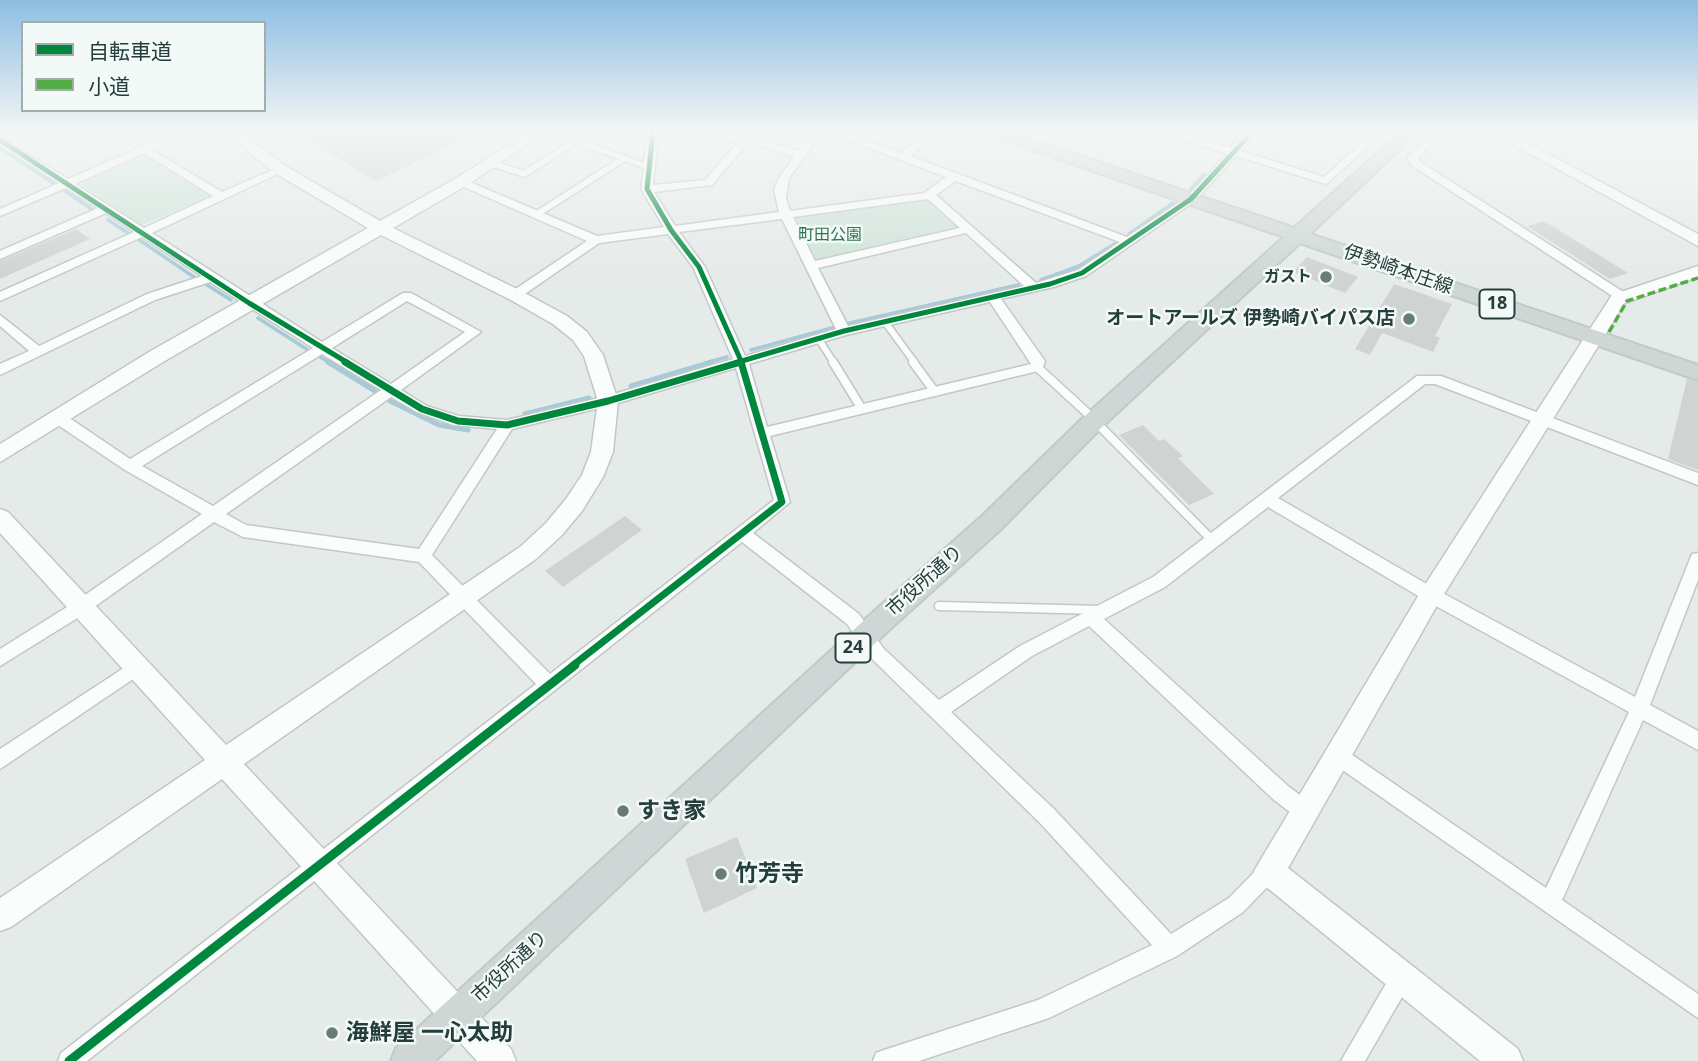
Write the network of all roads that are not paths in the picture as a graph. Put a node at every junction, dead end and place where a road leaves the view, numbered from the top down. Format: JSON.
{"nodes":[{"id":1,"x":64,"y":181,"type":"edge"},
{"id":2,"x":74,"y":181,"type":"edge"},
{"id":3,"x":195,"y":181,"type":"edge"},
{"id":4,"x":258,"y":181,"type":"edge"},
{"id":5,"x":299,"y":181,"type":"edge"},
{"id":6,"x":589,"y":181,"type":"edge"},
{"id":7,"x":648,"y":181,"type":"edge"},
{"id":8,"x":710,"y":181,"type":"edge"},
{"id":9,"x":784,"y":181,"type":"edge"},
{"id":10,"x":949,"y":181,"type":"edge"},
{"id":11,"x":967,"y":181,"type":"edge"},
{"id":12,"x":1137,"y":181,"type":"edge"},
{"id":13,"x":1208,"y":181,"type":"edge"},
{"id":14,"x":1357,"y":181,"type":"edge"},
{"id":15,"x":1444,"y":181,"type":"edge"},
{"id":16,"x":1586,"y":181,"type":"edge"},
{"id":17,"x":461,"y":182,"type":"joint"},
{"id":18,"x":68,"y":183,"type":"junction"},
{"id":19,"x":647,"y":189,"type":"junction"},
{"id":20,"x":930,"y":195,"type":"junction"},
{"id":21,"x":222,"y":197,"type":"junction"},
{"id":22,"x":1191,"y":199,"type":"junction"},
{"id":23,"x":106,"y":209,"type":"junction"},
{"id":24,"x":0,"y":213,"type":"edge"},
{"id":25,"x":537,"y":214,"type":"junction"},
{"id":26,"x":786,"y":215,"type":"junction"},
{"id":27,"x":380,"y":228,"type":"junction"},
{"id":28,"x":969,"y":229,"type":"junction"},
{"id":29,"x":671,"y":230,"type":"junction"},
{"id":30,"x":144,"y":232,"type":"junction"},
{"id":31,"x":1297,"y":236,"type":"junction"},
{"id":32,"x":596,"y":240,"type":"junction"},
{"id":33,"x":1698,"y":241,"type":"edge"},
{"id":34,"x":1130,"y":242,"type":"junction"},
{"id":35,"x":0,"y":255,"type":"edge"},
{"id":36,"x":810,"y":266,"type":"junction"},
{"id":37,"x":1698,"y":271,"type":"edge"},
{"id":38,"x":212,"y":276,"type":"junction"},
{"id":39,"x":1034,"y":288,"type":"junction"},
{"id":40,"x":515,"y":295,"type":"junction"},
{"id":41,"x":1621,"y":296,"type":"junction"},
{"id":42,"x":0,"y":297,"type":"edge"},
{"id":43,"x":993,"y":298,"type":"junction"},
{"id":44,"x":249,"y":303,"type":"junction"},
{"id":45,"x":0,"y":319,"type":"edge"},
{"id":46,"x":885,"y":322,"type":"junction"},
{"id":47,"x":844,"y":331,"type":"junction"},
{"id":48,"x":1595,"y":337,"type":"junction"},
{"id":49,"x":818,"y":338,"type":"junction"},
{"id":50,"x":323,"y":348,"type":"junction"},
{"id":51,"x":37,"y":351,"type":"junction"},
{"id":52,"x":741,"y":361,"type":"junction"},
{"id":53,"x":1037,"y":367,"type":"junction"},
{"id":54,"x":0,"y":370,"type":"edge"},
{"id":55,"x":1698,"y":373,"type":"edge"},
{"id":56,"x":391,"y":388,"type":"junction"},
{"id":57,"x":935,"y":392,"type":"junction"},
{"id":58,"x":608,"y":401,"type":"junction"},
{"id":59,"x":862,"y":409,"type":"junction"},
{"id":60,"x":57,"y":417,"type":"junction"},
{"id":61,"x":1095,"y":420,"type":"junction"},
{"id":62,"x":1542,"y":420,"type":"junction"},
{"id":63,"x":507,"y":425,"type":"junction"},
{"id":64,"x":763,"y":433,"type":"junction"},
{"id":65,"x":0,"y":454,"type":"edge"},
{"id":66,"x":130,"y":466,"type":"junction"},
{"id":67,"x":1698,"y":479,"type":"edge"},
{"id":68,"x":1267,"y":499,"type":"junction"},
{"id":69,"x":214,"y":514,"type":"junction"},
{"id":70,"x":0,"y":518,"type":"edge"},
{"id":71,"x":743,"y":534,"type":"junction"},
{"id":72,"x":1213,"y":541,"type":"junction"},
{"id":73,"x":423,"y":556,"type":"junction"},
{"id":74,"x":1698,"y":559,"type":"edge"},
{"id":75,"x":1431,"y":595,"type":"junction"},
{"id":76,"x":463,"y":599,"type":"junction"},
{"id":77,"x":939,"y":606,"type":"dead end"},
{"id":78,"x":81,"y":607,"type":"junction"},
{"id":79,"x":1099,"y":614,"type":"junction"},
{"id":80,"x":866,"y":636,"type":"junction"},
{"id":81,"x":0,"y":658,"type":"edge"},
{"id":82,"x":136,"y":668,"type":"junction"},
{"id":83,"x":550,"y":686,"type":"junction"},
{"id":84,"x":1639,"y":710,"type":"junction"},
{"id":85,"x":938,"y":711,"type":"junction"},
{"id":86,"x":1698,"y":741,"type":"edge"},
{"id":87,"x":1338,"y":756,"type":"junction"},
{"id":88,"x":0,"y":760,"type":"edge"},
{"id":89,"x":223,"y":763,"type":"junction"},
{"id":90,"x":1306,"y":811,"type":"junction"},
{"id":91,"x":319,"y":866,"type":"junction"},
{"id":92,"x":1269,"y":871,"type":"junction"},
{"id":93,"x":1550,"y":902,"type":"junction"},
{"id":94,"x":0,"y":916,"type":"edge"},
{"id":95,"x":1169,"y":948,"type":"junction"},
{"id":96,"x":1402,"y":978,"type":"junction"},
{"id":97,"x":1698,"y":1007,"type":"edge"},
{"id":98,"x":457,"y":1015,"type":"junction"},
{"id":99,"x":69,"y":1061,"type":"edge"},
{"id":100,"x":409,"y":1061,"type":"edge"},
{"id":101,"x":499,"y":1061,"type":"edge"},
{"id":102,"x":884,"y":1061,"type":"edge"},
{"id":103,"x":1352,"y":1061,"type":"edge"},
{"id":104,"x":1506,"y":1061,"type":"edge"}],
"edges":[{"from":1,"to":18,"type":"street"},
{"from":2,"to":18,"type":"street"},
{"from":3,"to":21,"type":"street"},
{"from":4,"to":21,"type":"street"},
{"from":5,"to":27,"type":"street"},
{"from":6,"to":25,"type":"lane"},
{"from":7,"to":19,"type":"street"},
{"from":8,"to":19,"type":"street"},
{"from":9,"to":26,"type":"street"},
{"from":10,"to":20,"type":"street"},
{"from":11,"to":34,"type":"street"},
{"from":12,"to":22,"type":"main road","name":"伊勢崎本庄線"},
{"from":13,"to":22,"type":"street"},
{"from":14,"to":31,"type":"main road","name":"市役所通り"},
{"from":15,"to":41,"type":"street"},
{"from":16,"to":33,"type":"street"},
{"from":17,"to":25,"type":"street"},
{"from":17,"to":27,"type":"street"},
{"from":18,"to":23,"type":"street"},
{"from":18,"to":24,"type":"street"},
{"from":19,"to":29,"type":"street"},
{"from":20,"to":26,"type":"street"},
{"from":20,"to":28,"type":"street"},
{"from":21,"to":30,"type":"street"},
{"from":22,"to":31,"type":"main road","name":"伊勢崎本庄線"},
{"from":22,"to":34,"type":"street"},
{"from":23,"to":30,"type":"street"},
{"from":23,"to":35,"type":"street"},
{"from":25,"to":32,"type":"street"},
{"from":26,"to":29,"type":"street"},
{"from":26,"to":36,"type":"street"},
{"from":27,"to":40,"type":"street"},
{"from":27,"to":44,"type":"street"},
{"from":28,"to":36,"type":"street"},
{"from":28,"to":39,"type":"street"},
{"from":29,"to":32,"type":"street"},
{"from":29,"to":52,"type":"street"},
{"from":30,"to":38,"type":"street"},
{"from":30,"to":42,"type":"street"},
{"from":31,"to":48,"type":"main road","name":"伊勢崎本庄線","number":"18"},
{"from":31,"to":61,"type":"main road","name":"市役所通り","number":"24"},
{"from":32,"to":40,"type":"street"},
{"from":34,"to":39,"type":"street"},
{"from":36,"to":47,"type":"street"},
{"from":37,"to":41,"type":"street"},
{"from":38,"to":44,"type":"street"},
{"from":38,"to":51,"type":"street"},
{"from":39,"to":43,"type":"street"},
{"from":40,"to":58,"type":"street"},
{"from":41,"to":48,"type":"street"},
{"from":43,"to":46,"type":"street"},
{"from":43,"to":53,"type":"street"},
{"from":44,"to":50,"type":"street"},
{"from":44,"to":60,"type":"street"},
{"from":45,"to":51,"type":"street"},
{"from":46,"to":47,"type":"street"},
{"from":46,"to":57,"type":"lane"},
{"from":47,"to":49,"type":"street"},
{"from":48,"to":55,"type":"main road","name":"伊勢崎本庄線","number":"18"},
{"from":48,"to":62,"type":"street"},
{"from":49,"to":52,"type":"street"},
{"from":49,"to":59,"type":"lane"},
{"from":50,"to":56,"type":"street"},
{"from":50,"to":56,"type":"street"},
{"from":50,"to":66,"type":"street"},
{"from":51,"to":54,"type":"street"},
{"from":52,"to":58,"type":"street"},
{"from":52,"to":64,"type":"street"},
{"from":53,"to":57,"type":"street"},
{"from":53,"to":61,"type":"lane"},
{"from":56,"to":63,"type":"street"},
{"from":56,"to":69,"type":"street"},
{"from":57,"to":59,"type":"street"},
{"from":58,"to":63,"type":"street"},
{"from":58,"to":76,"type":"street"},
{"from":59,"to":64,"type":"street"},
{"from":60,"to":65,"type":"street"},
{"from":60,"to":66,"type":"street"},
{"from":61,"to":72,"type":"lane"},
{"from":61,"to":80,"type":"main road","name":"市役所通り","number":"24"},
{"from":62,"to":67,"type":"street"},
{"from":62,"to":68,"type":"street"},
{"from":62,"to":75,"type":"street"},
{"from":63,"to":73,"type":"street"},
{"from":64,"to":71,"type":"street"},
{"from":66,"to":69,"type":"street"},
{"from":68,"to":72,"type":"street"},
{"from":68,"to":75,"type":"street"},
{"from":69,"to":73,"type":"street"},
{"from":69,"to":78,"type":"street"},
{"from":70,"to":78,"type":"street"},
{"from":71,"to":80,"type":"street"},
{"from":71,"to":83,"type":"street"},
{"from":72,"to":79,"type":"street"},
{"from":73,"to":76,"type":"street"},
{"from":74,"to":84,"type":"street"},
{"from":75,"to":84,"type":"street"},
{"from":75,"to":87,"type":"street"},
{"from":76,"to":83,"type":"street"},
{"from":76,"to":89,"type":"street"},
{"from":77,"to":79,"type":"lane"},
{"from":78,"to":81,"type":"street"},
{"from":78,"to":82,"type":"street"},
{"from":79,"to":85,"type":"street"},
{"from":79,"to":90,"type":"street"},
{"from":80,"to":85,"type":"street"},
{"from":80,"to":98,"type":"main road","name":"市役所通り","number":"24"},
{"from":82,"to":88,"type":"street"},
{"from":82,"to":89,"type":"street"},
{"from":83,"to":91,"type":"street"},
{"from":84,"to":86,"type":"street"},
{"from":84,"to":93,"type":"street"},
{"from":85,"to":95,"type":"street"},
{"from":87,"to":90,"type":"street"},
{"from":87,"to":93,"type":"street"},
{"from":89,"to":91,"type":"street"},
{"from":89,"to":94,"type":"street"},
{"from":90,"to":92,"type":"street"},
{"from":91,"to":98,"type":"street"},
{"from":91,"to":99,"type":"street"},
{"from":92,"to":95,"type":"street"},
{"from":92,"to":96,"type":"street"},
{"from":93,"to":97,"type":"street"},
{"from":95,"to":102,"type":"street"},
{"from":96,"to":103,"type":"street"},
{"from":96,"to":104,"type":"street"},
{"from":98,"to":100,"type":"main road","name":"市役所通り","number":"24"},
{"from":98,"to":101,"type":"street"}]}
